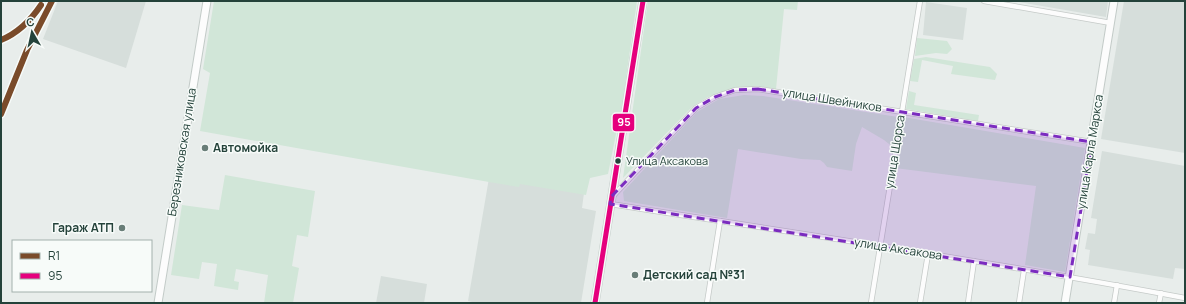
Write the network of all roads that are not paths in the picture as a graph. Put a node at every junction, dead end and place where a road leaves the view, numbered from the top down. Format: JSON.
{"nodes":[{"id":1,"x":207,"y":1,"type":"edge"},
{"id":2,"x":642,"y":1,"type":"edge"},
{"id":3,"x":920,"y":1,"type":"edge"},
{"id":4,"x":984,"y":1,"type":"edge"},
{"id":5,"x":1114,"y":1,"type":"edge"},
{"id":6,"x":1111,"y":23,"type":"junction"},
{"id":7,"x":902,"y":111,"type":"junction"},
{"id":8,"x":1092,"y":142,"type":"junction"},
{"id":9,"x":611,"y":200,"type":"junction"},
{"id":10,"x":720,"y":221,"type":"junction"},
{"id":11,"x":880,"y":246,"type":"junction"},
{"id":12,"x":928,"y":254,"type":"junction"},
{"id":13,"x":974,"y":261,"type":"junction"},
{"id":14,"x":1024,"y":270,"type":"junction"},
{"id":15,"x":1070,"y":277,"type":"junction"},
{"id":16,"x":1117,"y":285,"type":"junction"},
{"id":17,"x":1161,"y":293,"type":"junction"},
{"id":18,"x":1185,"y":298,"type":"edge"},
{"id":19,"x":158,"y":303,"type":"edge"},
{"id":20,"x":595,"y":303,"type":"edge"},
{"id":21,"x":707,"y":303,"type":"edge"},
{"id":22,"x":871,"y":303,"type":"edge"},
{"id":23,"x":920,"y":303,"type":"edge"},
{"id":24,"x":968,"y":303,"type":"edge"},
{"id":25,"x":1019,"y":303,"type":"edge"},
{"id":26,"x":1065,"y":303,"type":"edge"},
{"id":27,"x":1114,"y":303,"type":"edge"},
{"id":28,"x":1159,"y":303,"type":"edge"}],
"edges":[{"from":1,"to":19,"type":"main road","name":"Березниковская улица"},
{"from":2,"to":9,"type":"main road"},
{"from":3,"to":7,"type":"street","name":"улица Щорса"},
{"from":4,"to":6,"type":"street"},
{"from":5,"to":6,"type":"main road","name":"улица Карла Маркса"},
{"from":6,"to":8,"type":"main road","name":"улица Карла Маркса"},
{"from":7,"to":8,"type":"street","name":"улица Швейников"},
{"from":7,"to":9,"type":"street","name":"улица Швейников"},
{"from":7,"to":11,"type":"street","name":"улица Щорса"},
{"from":8,"to":15,"type":"main road","name":"улица Карла Маркса"},
{"from":9,"to":10,"type":"street","name":"улица Аксакова"},
{"from":9,"to":20,"type":"main road"},
{"from":10,"to":11,"type":"street","name":"улица Аксакова"},
{"from":10,"to":21,"type":"street"},
{"from":11,"to":12,"type":"street","name":"улица Аксакова"},
{"from":11,"to":22,"type":"street","name":"улица Щорса"},
{"from":12,"to":13,"type":"street","name":"улица Аксакова"},
{"from":12,"to":23,"type":"street"},
{"from":13,"to":14,"type":"street","name":"улица Аксакова"},
{"from":13,"to":24,"type":"street"},
{"from":14,"to":15,"type":"street","name":"улица Аксакова"},
{"from":14,"to":25,"type":"street"},
{"from":15,"to":16,"type":"street","name":"улица Аксакова"},
{"from":15,"to":26,"type":"main road","name":"улица Карла Маркса"},
{"from":16,"to":17,"type":"street","name":"улица Аксакова"},
{"from":16,"to":27,"type":"street"},
{"from":17,"to":18,"type":"street","name":"улица Аксакова"},
{"from":17,"to":28,"type":"street"}]}
